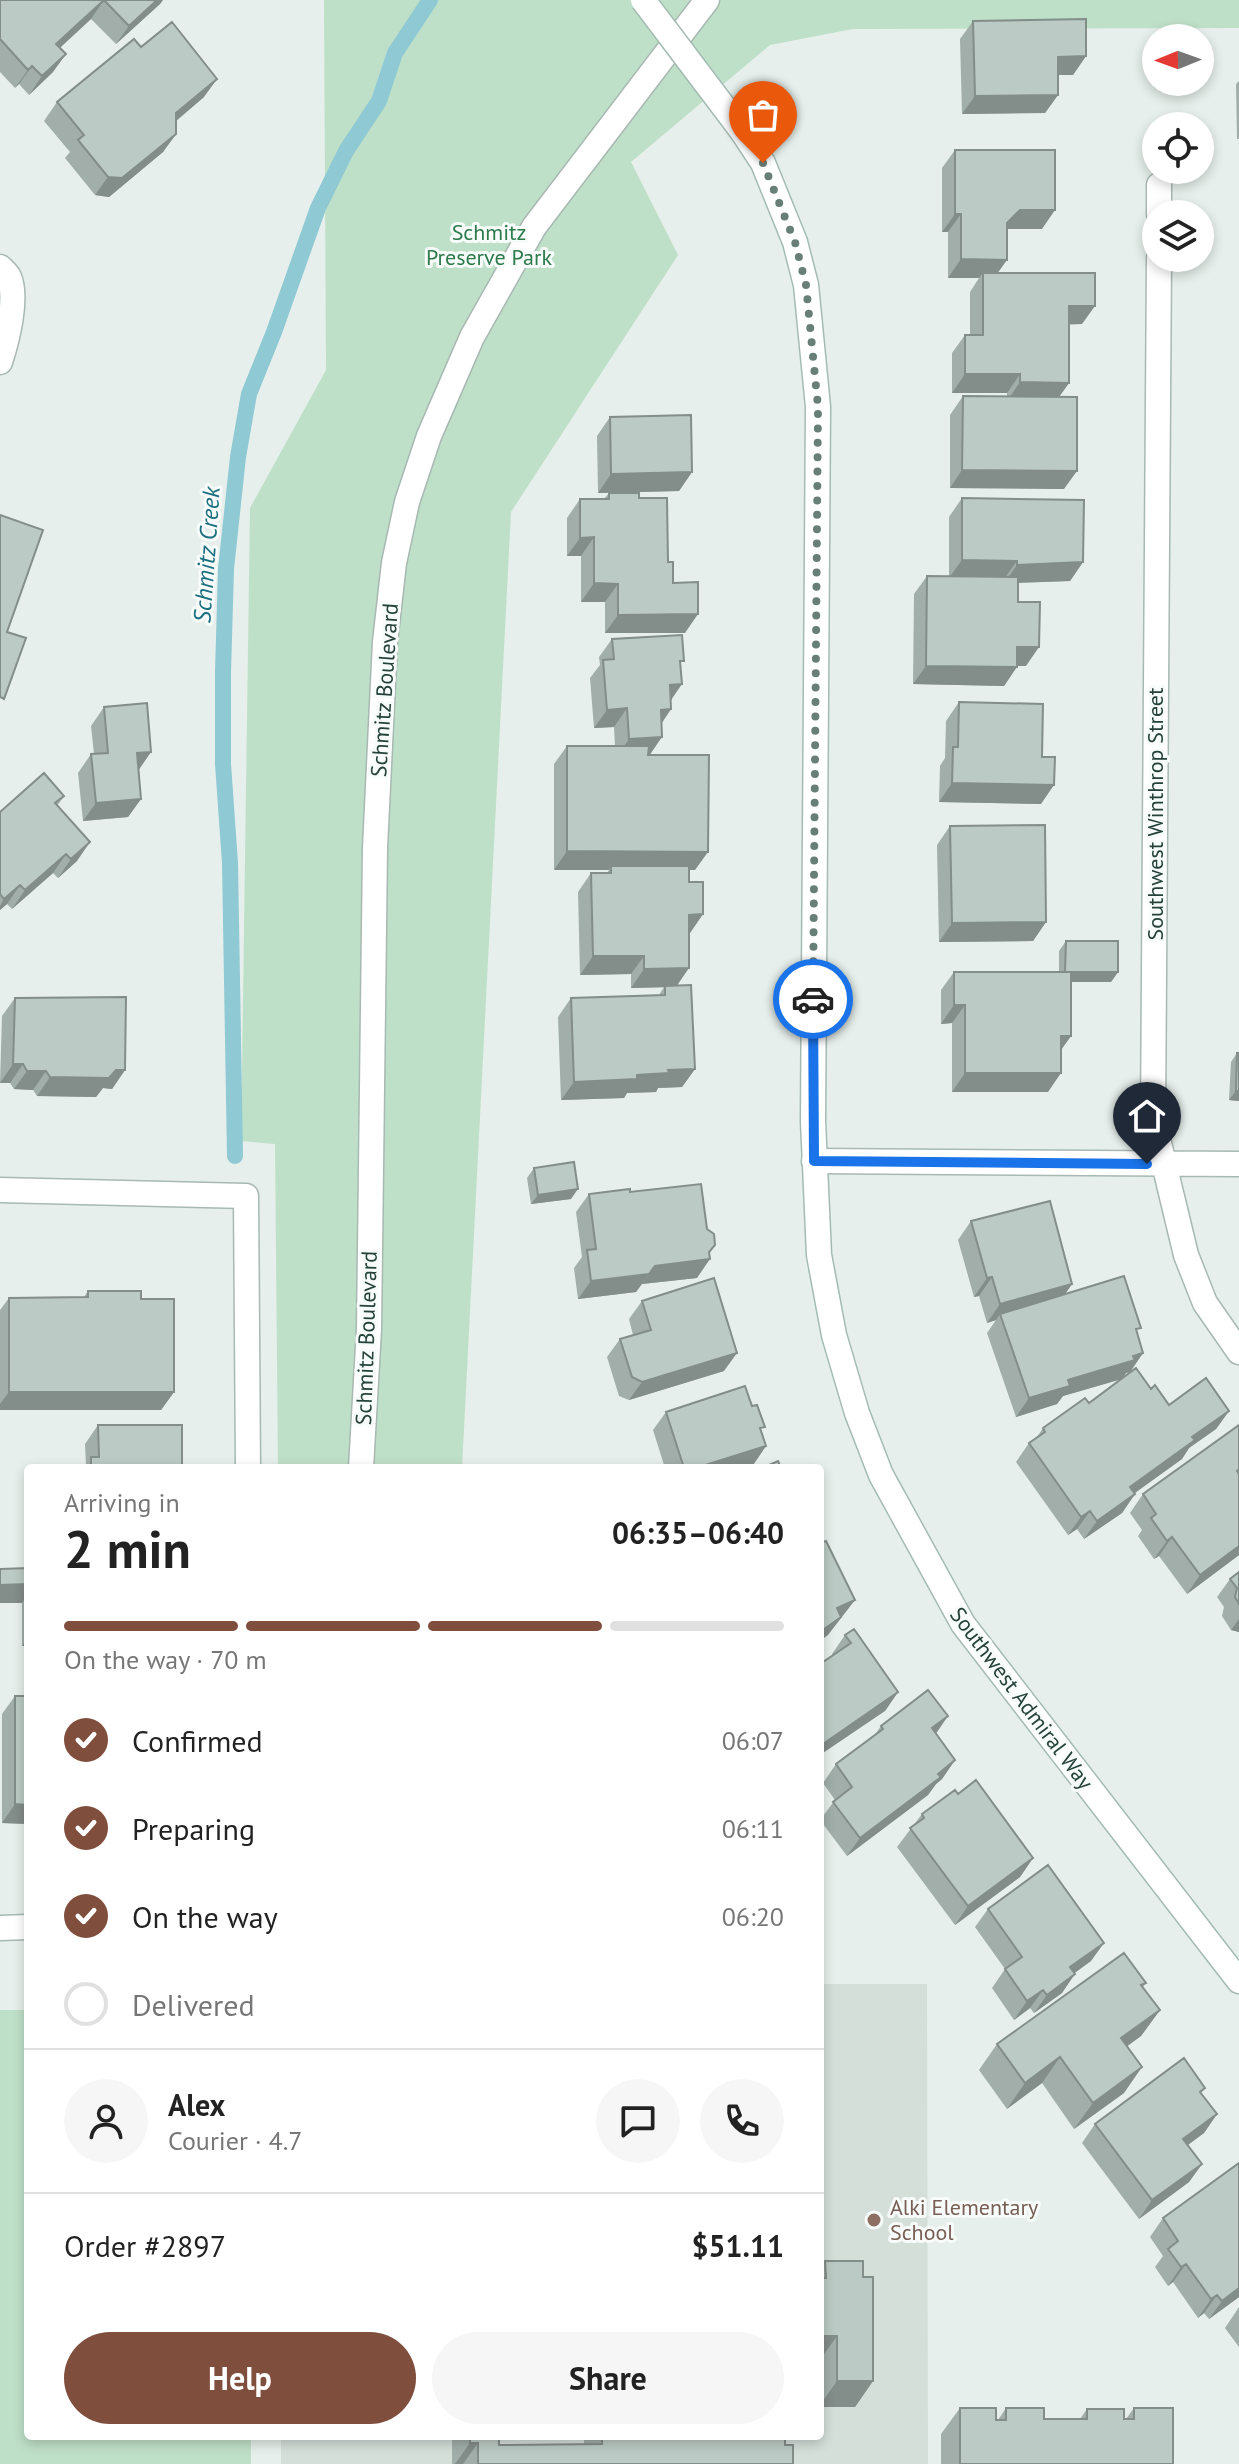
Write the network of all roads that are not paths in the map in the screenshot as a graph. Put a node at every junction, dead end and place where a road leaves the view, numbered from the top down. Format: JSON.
{"nodes":[{"id":1,"x":643,"y":0,"type":"edge"},
{"id":2,"x":707,"y":0,"type":"edge"},
{"id":3,"x":1159,"y":185,"type":"dead end"},
{"id":4,"x":1159,"y":200,"type":"edge"},
{"id":5,"x":0,"y":267,"type":"edge"},
{"id":6,"x":1159,"y":272,"type":"edge"},
{"id":7,"x":0,"y":362,"type":"edge"},
{"id":8,"x":814,"y":1161,"type":"junction"},
{"id":9,"x":1164,"y":1164,"type":"junction"},
{"id":10,"x":1239,"y":1164,"type":"edge"},
{"id":11,"x":0,"y":1168,"type":"edge"},
{"id":12,"x":12,"y":1190,"type":"edge"},
{"id":13,"x":1239,"y":1352,"type":"edge"},
{"id":14,"x":248,"y":1464,"type":"edge"},
{"id":15,"x":361,"y":1464,"type":"edge"},
{"id":16,"x":24,"y":1927,"type":"edge"},
{"id":17,"x":0,"y":1928,"type":"edge"},
{"id":18,"x":1239,"y":1981,"type":"edge"}],
"edges":[{"from":1,"to":8,"type":"street","name":"Southwest Admiral Way","bridge":true},
{"from":2,"to":15,"type":"street","name":"Schmitz Boulevard"},
{"from":3,"to":4,"type":"street"},
{"from":5,"to":7,"type":"street"},
{"from":6,"to":9,"type":"street","name":"Southwest Winthrop Street"},
{"from":8,"to":9,"type":"street"},
{"from":8,"to":18,"type":"street","name":"Southwest Admiral Way"},
{"from":9,"to":10,"type":"street"},
{"from":9,"to":13,"type":"street","name":"Southwest Winthrop Street"},
{"from":11,"to":12,"type":"street"},
{"from":12,"to":14,"type":"street"},
{"from":16,"to":17,"type":"street"}]}
